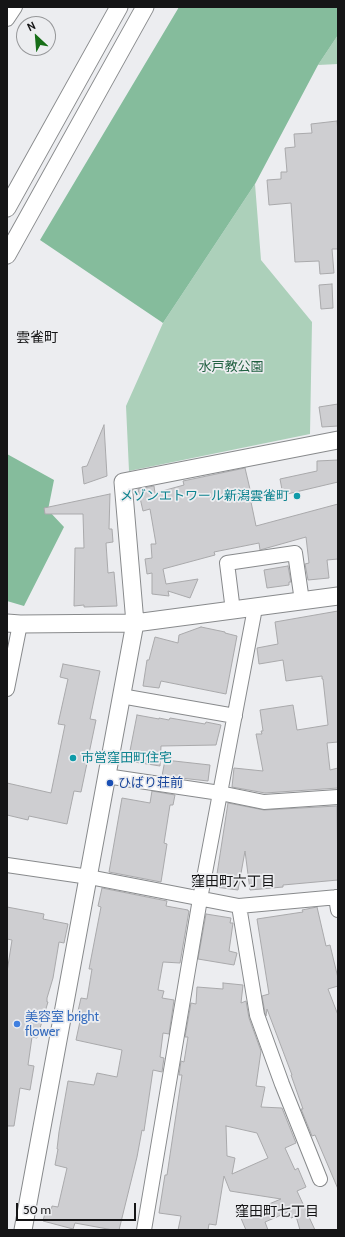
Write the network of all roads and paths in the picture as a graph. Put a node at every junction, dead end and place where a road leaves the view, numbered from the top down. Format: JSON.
{"nodes":[{"id":1,"x":15,"y":7,"type":"edge"},
{"id":2,"x":119,"y":7,"type":"edge"},
{"id":3,"x":146,"y":7,"type":"edge"},
{"id":4,"x":7,"y":19,"type":"edge"},
{"id":5,"x":7,"y":208,"type":"edge"},
{"id":6,"x":7,"y":255,"type":"edge"},
{"id":7,"x":338,"y":440,"type":"edge"},
{"id":8,"x":338,"y":596,"type":"edge"},
{"id":9,"x":302,"y":601,"type":"junction"},
{"id":10,"x":255,"y":608,"type":"junction"},
{"id":11,"x":233,"y":611,"type":"junction"},
{"id":12,"x":13,"y":623,"type":"edge"},
{"id":13,"x":135,"y":624,"type":"junction"},
{"id":14,"x":7,"y":689,"type":"edge"},
{"id":15,"x":121,"y":696,"type":"junction"},
{"id":16,"x":235,"y":716,"type":"junction"},
{"id":17,"x":106,"y":776,"type":"junction"},
{"id":18,"x":220,"y":793,"type":"junction"},
{"id":19,"x":338,"y":797,"type":"edge"},
{"id":20,"x":7,"y":864,"type":"edge"},
{"id":21,"x":89,"y":877,"type":"junction"},
{"id":22,"x":200,"y":899,"type":"junction"},
{"id":23,"x":337,"y":901,"type":"edge"},
{"id":24,"x":240,"y":906,"type":"junction"},
{"id":25,"x":320,"y":1179,"type":"dead end"},
{"id":26,"x":23,"y":1230,"type":"edge"},
{"id":27,"x":144,"y":1230,"type":"edge"}],
"edges":[{"from":1,"to":4,"type":"street"},
{"from":2,"to":5,"type":"street"},
{"from":3,"to":6,"type":"street"},
{"from":7,"to":13,"type":"street"},
{"from":8,"to":9,"type":"street"},
{"from":9,"to":10,"type":"street"},
{"from":9,"to":11,"type":"street"},
{"from":10,"to":11,"type":"street"},
{"from":10,"to":16,"type":"street"},
{"from":11,"to":13,"type":"street"},
{"from":12,"to":13,"type":"street"},
{"from":12,"to":14,"type":"street"},
{"from":13,"to":15,"type":"street"},
{"from":15,"to":16,"type":"street"},
{"from":15,"to":17,"type":"street"},
{"from":16,"to":18,"type":"street"},
{"from":17,"to":18,"type":"street"},
{"from":17,"to":21,"type":"street"},
{"from":18,"to":19,"type":"street"},
{"from":18,"to":22,"type":"street"},
{"from":20,"to":21,"type":"street"},
{"from":21,"to":22,"type":"street"},
{"from":21,"to":26,"type":"street"},
{"from":22,"to":24,"type":"street"},
{"from":22,"to":27,"type":"street"},
{"from":23,"to":24,"type":"street"},
{"from":24,"to":25,"type":"street"}]}
